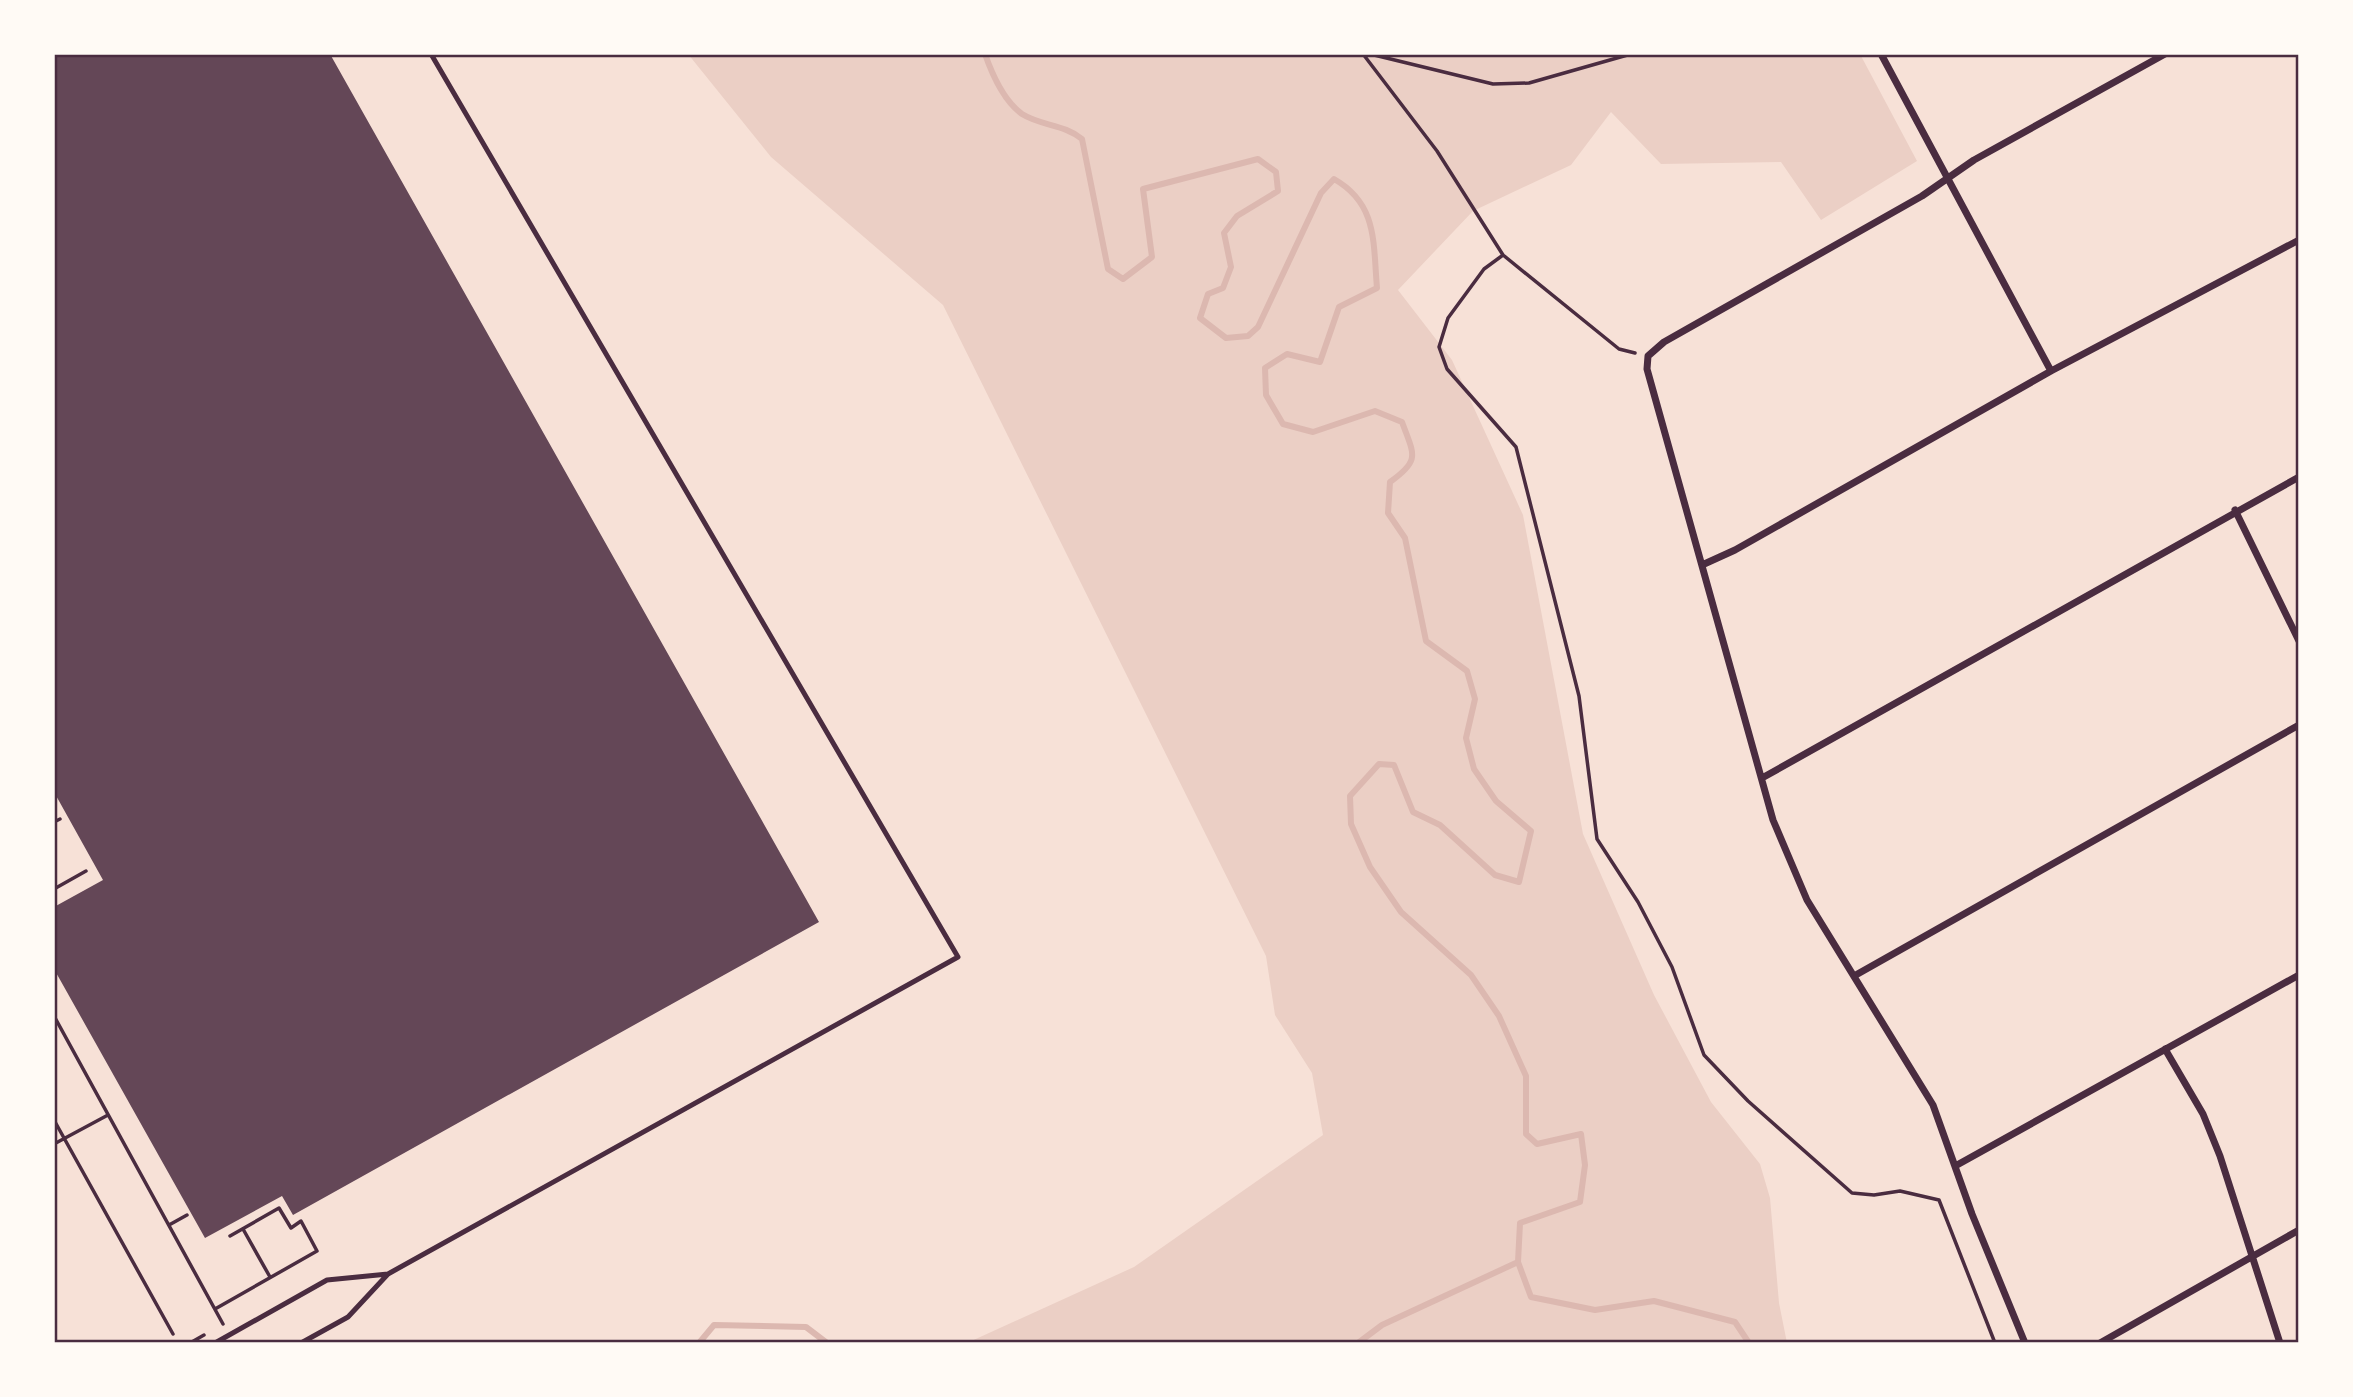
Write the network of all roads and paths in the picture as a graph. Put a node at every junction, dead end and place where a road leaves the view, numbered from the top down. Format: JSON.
{"nodes":[{"id":1,"x":431,"y":54,"type":"edge"},
{"id":2,"x":1363,"y":54,"type":"edge"},
{"id":3,"x":1370,"y":54,"type":"edge"},
{"id":4,"x":1632,"y":54,"type":"edge"},
{"id":5,"x":1881,"y":54,"type":"edge"},
{"id":6,"x":2165,"y":54,"type":"edge"},
{"id":7,"x":1948,"y":179,"type":"junction"},
{"id":8,"x":2299,"y":240,"type":"edge"},
{"id":9,"x":1503,"y":255,"type":"junction"},
{"id":10,"x":1648,"y":356,"type":"junction"},
{"id":11,"x":2051,"y":370,"type":"junction"},
{"id":12,"x":2299,"y":477,"type":"edge"},
{"id":13,"x":2235,"y":510,"type":"junction"},
{"id":14,"x":1702,"y":565,"type":"junction"},
{"id":15,"x":2299,"y":641,"type":"edge"},
{"id":16,"x":2299,"y":724,"type":"edge"},
{"id":17,"x":1762,"y":778,"type":"junction"},
{"id":18,"x":60,"y":819,"type":"dead end"},
{"id":19,"x":54,"y":822,"type":"edge"},
{"id":20,"x":86,"y":871,"type":"dead end"},
{"id":21,"x":54,"y":889,"type":"edge"},
{"id":22,"x":2299,"y":975,"type":"edge"},
{"id":23,"x":1854,"y":976,"type":"junction"},
{"id":24,"x":54,"y":1016,"type":"edge"},
{"id":25,"x":2165,"y":1049,"type":"junction"},
{"id":26,"x":108,"y":1114,"type":"junction"},
{"id":27,"x":54,"y":1120,"type":"edge"},
{"id":28,"x":64,"y":1138,"type":"junction"},
{"id":29,"x":54,"y":1144,"type":"edge"},
{"id":30,"x":1957,"y":1166,"type":"junction"},
{"id":31,"x":187,"y":1215,"type":"dead end"},
{"id":32,"x":169,"y":1226,"type":"junction"},
{"id":33,"x":243,"y":1229,"type":"junction"},
{"id":34,"x":2299,"y":1230,"type":"edge"},
{"id":35,"x":230,"y":1236,"type":"dead end"},
{"id":36,"x":2251,"y":1256,"type":"junction"},
{"id":37,"x":388,"y":1274,"type":"junction"},
{"id":38,"x":270,"y":1278,"type":"junction"},
{"id":39,"x":215,"y":1309,"type":"junction"},
{"id":40,"x":173,"y":1334,"type":"dead end"},
{"id":41,"x":190,"y":1343,"type":"edge"},
{"id":42,"x":215,"y":1343,"type":"edge"},
{"id":43,"x":301,"y":1343,"type":"edge"},
{"id":44,"x":1995,"y":1343,"type":"edge"},
{"id":45,"x":2025,"y":1343,"type":"edge"},
{"id":46,"x":2100,"y":1343,"type":"edge"},
{"id":47,"x":2280,"y":1343,"type":"edge"}],
"edges":[{"from":1,"to":37,"type":"lane"},
{"from":2,"to":9,"type":"path"},
{"from":3,"to":4,"type":"path"},
{"from":5,"to":7,"type":"street"},
{"from":6,"to":7,"type":"street"},
{"from":7,"to":10,"type":"street"},
{"from":7,"to":11,"type":"street"},
{"from":8,"to":11,"type":"street"},
{"from":9,"to":10,"type":"path"},
{"from":9,"to":44,"type":"path"},
{"from":10,"to":14,"type":"street"},
{"from":11,"to":14,"type":"street"},
{"from":12,"to":13,"type":"street"},
{"from":13,"to":15,"type":"street"},
{"from":13,"to":17,"type":"street"},
{"from":14,"to":17,"type":"street"},
{"from":16,"to":23,"type":"street"},
{"from":17,"to":23,"type":"street"},
{"from":18,"to":19,"type":"path"},
{"from":20,"to":21,"type":"path"},
{"from":22,"to":25,"type":"street"},
{"from":23,"to":30,"type":"street"},
{"from":24,"to":26,"type":"path"},
{"from":25,"to":30,"type":"street"},
{"from":25,"to":36,"type":"street"},
{"from":26,"to":28,"type":"path"},
{"from":26,"to":32,"type":"path"},
{"from":27,"to":28,"type":"path"},
{"from":28,"to":29,"type":"path"},
{"from":28,"to":40,"type":"path"},
{"from":30,"to":45,"type":"street"},
{"from":31,"to":32,"type":"path"},
{"from":32,"to":39,"type":"path"},
{"from":33,"to":35,"type":"path"},
{"from":33,"to":38,"type":"path"},
{"from":33,"to":38,"type":"path"},
{"from":34,"to":36,"type":"street"},
{"from":36,"to":46,"type":"street"},
{"from":36,"to":47,"type":"street"},
{"from":37,"to":42,"type":"lane"},
{"from":37,"to":43,"type":"lane"},
{"from":38,"to":39,"type":"path"},
{"from":39,"to":41,"type":"path"}]}
